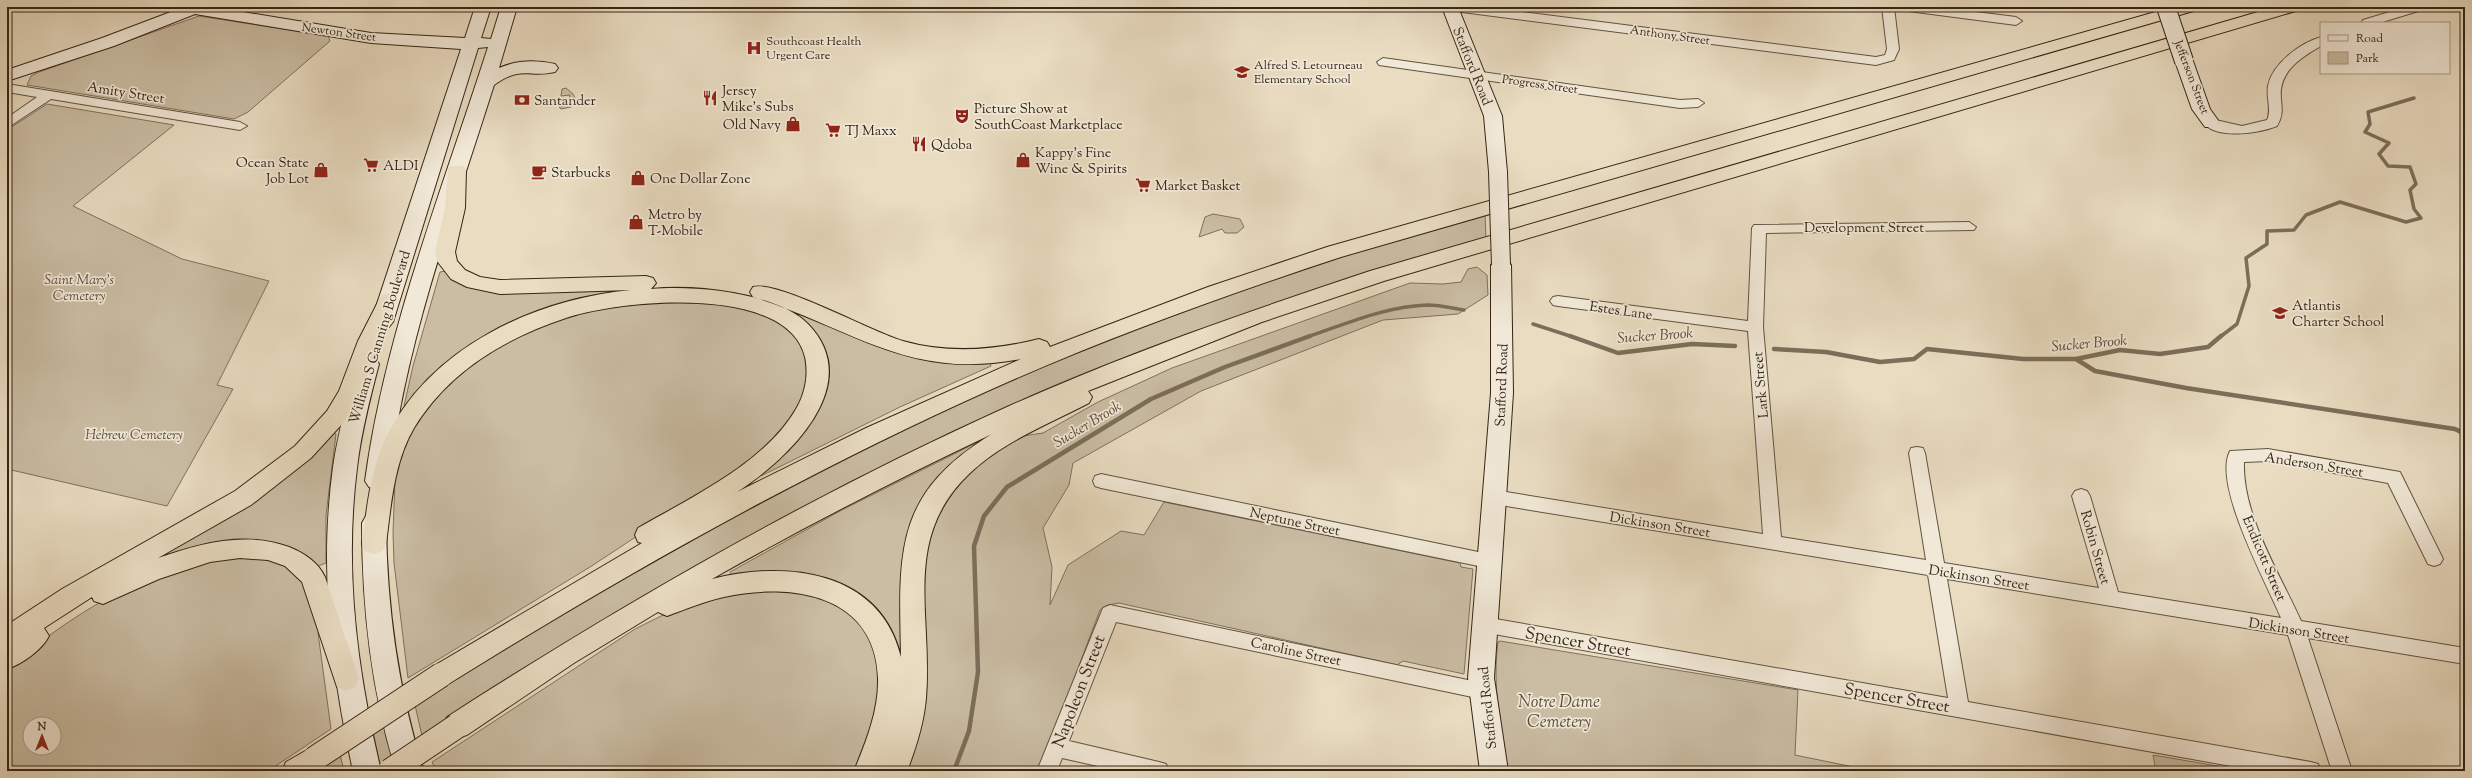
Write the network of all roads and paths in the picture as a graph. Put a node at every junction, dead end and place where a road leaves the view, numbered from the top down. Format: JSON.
{"nodes":[{"id":1,"x":193,"y":7,"type":"edge"},
{"id":2,"x":483,"y":7,"type":"edge"},
{"id":3,"x":509,"y":7,"type":"edge"},
{"id":4,"x":1450,"y":7,"type":"edge"},
{"id":5,"x":1454,"y":7,"type":"edge"},
{"id":6,"x":1888,"y":7,"type":"edge"},
{"id":7,"x":1908,"y":7,"type":"edge"},
{"id":8,"x":2166,"y":7,"type":"edge"},
{"id":9,"x":2191,"y":7,"type":"edge"},
{"id":10,"x":2293,"y":7,"type":"edge"},
{"id":11,"x":2418,"y":7,"type":"edge"},
{"id":12,"x":2016,"y":21,"type":"dead end"},
{"id":13,"x":2370,"y":22,"type":"edge"},
{"id":14,"x":498,"y":42,"type":"junction"},
{"id":15,"x":2320,"y":42,"type":"edge"},
{"id":16,"x":471,"y":44,"type":"junction"},
{"id":17,"x":1383,"y":62,"type":"dead end"},
{"id":18,"x":549,"y":68,"type":"dead end"},
{"id":19,"x":7,"y":76,"type":"edge"},
{"id":20,"x":1477,"y":76,"type":"junction"},
{"id":21,"x":484,"y":84,"type":"junction"},
{"id":22,"x":7,"y":88,"type":"edge"},
{"id":23,"x":48,"y":95,"type":"junction"},
{"id":24,"x":1698,"y":102,"type":"dead end"},
{"id":25,"x":2211,"y":123,"type":"joint"},
{"id":26,"x":7,"y":124,"type":"edge"},
{"id":27,"x":240,"y":126,"type":"dead end"},
{"id":28,"x":457,"y":170,"type":"junction"},
{"id":29,"x":1969,"y":227,"type":"dead end"},
{"id":30,"x":1760,"y":228,"type":"joint"},
{"id":31,"x":1377,"y":276,"type":"junction"},
{"id":32,"x":389,"y":300,"type":"junction"},
{"id":33,"x":1558,"y":301,"type":"dead end"},
{"id":34,"x":1172,"y":306,"type":"junction"},
{"id":35,"x":1756,"y":327,"type":"junction"},
{"id":36,"x":1917,"y":453,"type":"dead end"},
{"id":37,"x":2236,"y":457,"type":"joint"},
{"id":38,"x":1101,"y":481,"type":"dead end"},
{"id":39,"x":2081,"y":496,"type":"dead end"},
{"id":40,"x":1494,"y":497,"type":"junction"},
{"id":41,"x":1773,"y":543,"type":"junction"},
{"id":42,"x":374,"y":544,"type":"junction"},
{"id":43,"x":2434,"y":559,"type":"dead end"},
{"id":44,"x":1488,"y":561,"type":"junction"},
{"id":45,"x":1936,"y":570,"type":"junction"},
{"id":46,"x":2111,"y":599,"type":"junction"},
{"id":47,"x":1110,"y":612,"type":"joint"},
{"id":48,"x":1484,"y":625,"type":"junction"},
{"id":49,"x":2295,"y":630,"type":"junction"},
{"id":50,"x":7,"y":639,"type":"edge"},
{"id":51,"x":2465,"y":656,"type":"edge"},
{"id":52,"x":7,"y":658,"type":"edge"},
{"id":53,"x":452,"y":668,"type":"junction"},
{"id":54,"x":346,"y":679,"type":"junction"},
{"id":55,"x":1482,"y":691,"type":"junction"},
{"id":56,"x":1959,"y":708,"type":"junction"},
{"id":57,"x":460,"y":724,"type":"junction"},
{"id":58,"x":1056,"y":747,"type":"junction"},
{"id":59,"x":305,"y":765,"type":"edge"},
{"id":60,"x":367,"y":771,"type":"edge"},
{"id":61,"x":390,"y":771,"type":"edge"},
{"id":62,"x":410,"y":771,"type":"edge"},
{"id":63,"x":868,"y":771,"type":"edge"},
{"id":64,"x":893,"y":771,"type":"edge"},
{"id":65,"x":1047,"y":771,"type":"edge"},
{"id":66,"x":1159,"y":771,"type":"edge"},
{"id":67,"x":1494,"y":771,"type":"edge"},
{"id":68,"x":2311,"y":771,"type":"edge"},
{"id":69,"x":2342,"y":771,"type":"edge"}],
"edges":[{"from":1,"to":16,"type":"main road","name":"Newton Street"},
{"from":1,"to":19,"type":"main road"},
{"from":2,"to":16,"type":"main road","name":"William S Canning Boulevard"},
{"from":3,"to":14,"type":"main road","name":"William S Canning Boulevard"},
{"from":4,"to":20,"type":"main road","name":"Stafford Road"},
{"from":5,"to":6,"type":"street","name":"Anthony Street"},
{"from":7,"to":12,"type":"street"},
{"from":8,"to":25,"type":"main road","name":"Jefferson Street","bridge":true},
{"from":9,"to":34,"type":"highway"},
{"from":10,"to":31,"type":"highway"},
{"from":11,"to":13,"type":"street"},
{"from":14,"to":16,"type":"main road","name":"Newton Street"},
{"from":14,"to":21,"type":"main road","name":"William S Canning Boulevard"},
{"from":15,"to":25,"type":"street","name":"Jefferson Street"},
{"from":16,"to":32,"type":"main road","name":"William S Canning Boulevard"},
{"from":17,"to":20,"type":"street","name":"Progress Street"},
{"from":18,"to":21,"type":"main road"},
{"from":20,"to":24,"type":"street","name":"Progress Street"},
{"from":20,"to":40,"type":"main road","name":"Stafford Road","bridge":true},
{"from":21,"to":28,"type":"main road","name":"William S Canning Boulevard"},
{"from":22,"to":23,"type":"street","name":"Amity Street"},
{"from":23,"to":26,"type":"street"},
{"from":23,"to":27,"type":"street","name":"Amity Street"},
{"from":28,"to":34,"type":"highway"},
{"from":28,"to":42,"type":"main road","name":"William S Canning Boulevard"},
{"from":29,"to":30,"type":"street","name":"Development Street"},
{"from":30,"to":35,"type":"street","name":"Lark Street"},
{"from":31,"to":57,"type":"highway"},
{"from":31,"to":64,"type":"highway"},
{"from":32,"to":50,"type":"highway"},
{"from":32,"to":54,"type":"main road","name":"William S Canning Boulevard"},
{"from":33,"to":35,"type":"street","name":"Estes Lane"},
{"from":34,"to":53,"type":"highway"},
{"from":35,"to":41,"type":"street","name":"Lark Street"},
{"from":36,"to":45,"type":"street"},
{"from":37,"to":43,"type":"street","name":"Anderson Street"},
{"from":37,"to":49,"type":"street","name":"Endicott Street"},
{"from":38,"to":44,"type":"street","name":"Neptune Street"},
{"from":39,"to":46,"type":"street","name":"Robin Street"},
{"from":40,"to":41,"type":"street","name":"Dickinson Street"},
{"from":40,"to":44,"type":"main road","name":"Stafford Road"},
{"from":41,"to":45,"type":"street","name":"Dickinson Street"},
{"from":42,"to":53,"type":"highway"},
{"from":42,"to":62,"type":"main road","name":"William S Canning Boulevard"},
{"from":44,"to":48,"type":"main road","name":"Stafford Road"},
{"from":45,"to":46,"type":"street","name":"Dickinson Street"},
{"from":45,"to":56,"type":"street"},
{"from":46,"to":49,"type":"street","name":"Dickinson Street"},
{"from":47,"to":55,"type":"street","name":"Caroline Street"},
{"from":47,"to":58,"type":"street","name":"Napoleon Street"},
{"from":48,"to":55,"type":"main road","name":"Stafford Road"},
{"from":48,"to":56,"type":"street","name":"Spencer Street"},
{"from":49,"to":51,"type":"street","name":"Dickinson Street"},
{"from":49,"to":69,"type":"street","name":"Endicott Street"},
{"from":52,"to":54,"type":"highway"},
{"from":53,"to":59,"type":"highway","bridge":true},
{"from":54,"to":60,"type":"main road","name":"William S Canning Boulevard"},
{"from":55,"to":67,"type":"main road","name":"Stafford Road"},
{"from":56,"to":68,"type":"street","name":"Spencer Street"},
{"from":57,"to":61,"type":"highway","bridge":true},
{"from":57,"to":63,"type":"highway"},
{"from":58,"to":65,"type":"street","name":"Napoleon Street"},
{"from":58,"to":66,"type":"street"}]}
